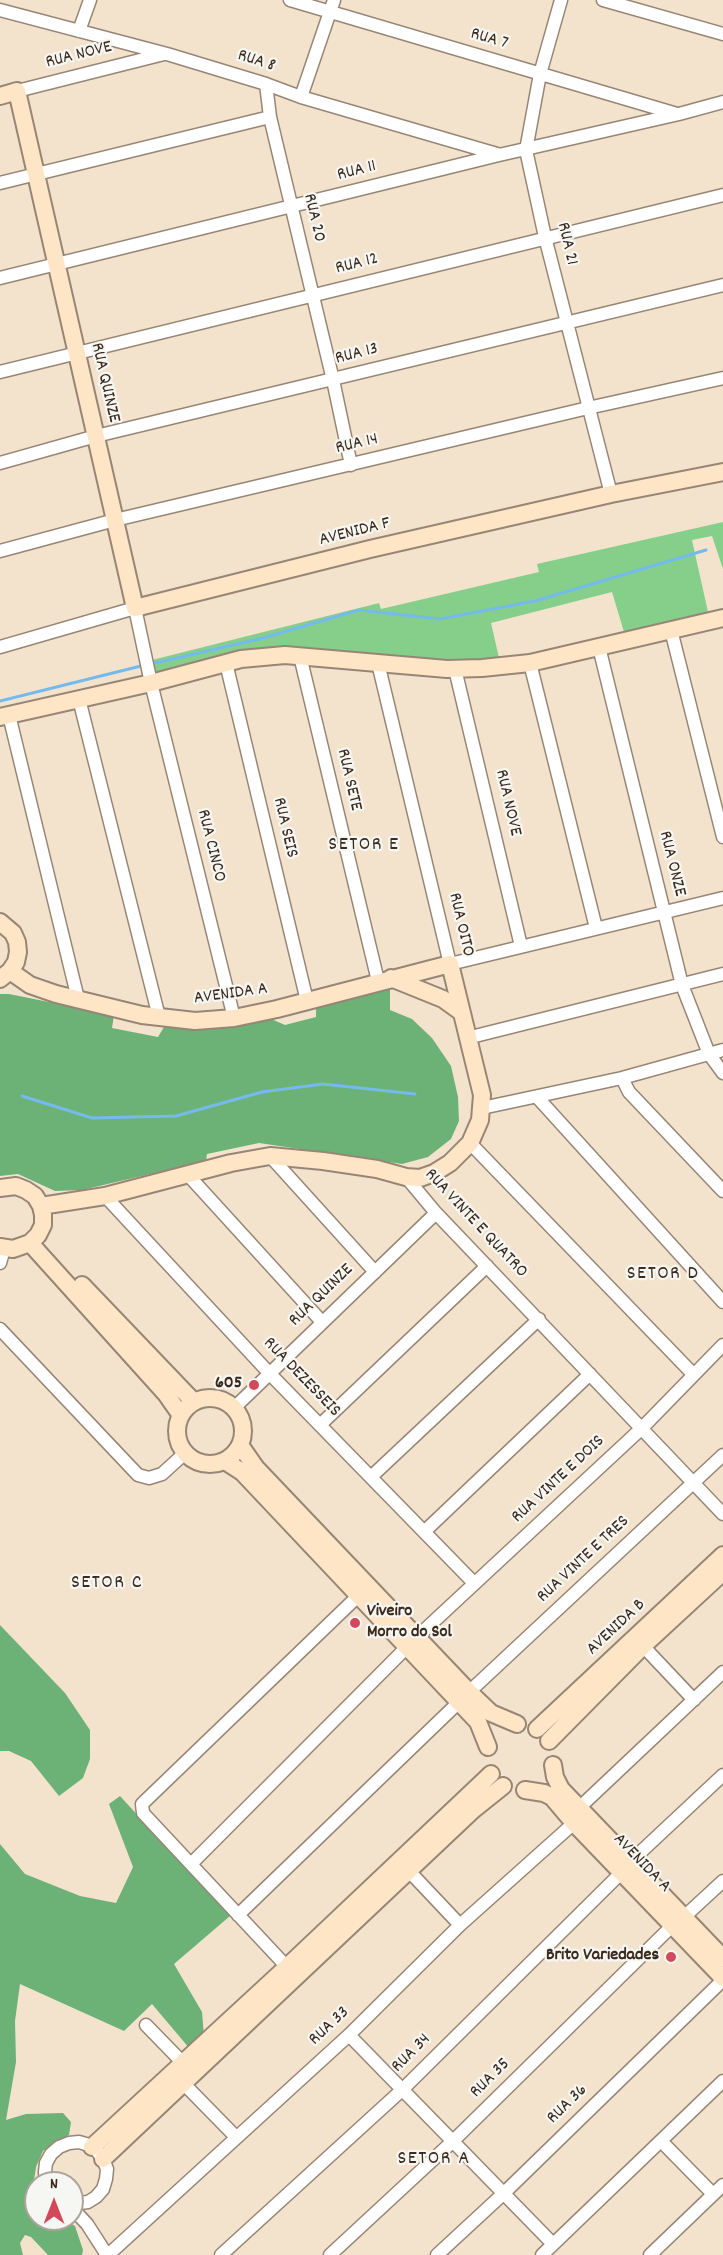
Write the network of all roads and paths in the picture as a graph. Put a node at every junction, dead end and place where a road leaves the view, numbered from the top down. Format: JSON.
{"nodes":[{"id":1,"x":90,"y":0,"type":"edge"},
{"id":2,"x":290,"y":0,"type":"edge"},
{"id":3,"x":561,"y":0,"type":"edge"},
{"id":4,"x":603,"y":0,"type":"edge"},
{"id":5,"x":332,"y":6,"type":"edge"},
{"id":6,"x":0,"y":10,"type":"edge"},
{"id":7,"x":79,"y":31,"type":"junction"},
{"id":8,"x":723,"y":34,"type":"edge"},
{"id":9,"x":167,"y":54,"type":"junction"},
{"id":10,"x":540,"y":74,"type":"junction"},
{"id":11,"x":266,"y":84,"type":"junction"},
{"id":12,"x":17,"y":91,"type":"junction"},
{"id":13,"x":0,"y":96,"type":"edge"},
{"id":14,"x":301,"y":97,"type":"junction"},
{"id":15,"x":723,"y":102,"type":"edge"},
{"id":16,"x":679,"y":114,"type":"junction"},
{"id":17,"x":270,"y":117,"type":"junction"},
{"id":18,"x":526,"y":150,"type":"junction"},
{"id":19,"x":500,"y":155,"type":"junction"},
{"id":20,"x":36,"y":174,"type":"junction"},
{"id":21,"x":0,"y":183,"type":"edge"},
{"id":22,"x":723,"y":195,"type":"edge"},
{"id":23,"x":292,"y":207,"type":"junction"},
{"id":24,"x":545,"y":237,"type":"junction"},
{"id":25,"x":57,"y":265,"type":"junction"},
{"id":26,"x":0,"y":278,"type":"edge"},
{"id":27,"x":723,"y":285,"type":"edge"},
{"id":28,"x":312,"y":294,"type":"junction"},
{"id":29,"x":566,"y":323,"type":"junction"},
{"id":30,"x":76,"y":352,"type":"junction"},
{"id":31,"x":0,"y":372,"type":"edge"},
{"id":32,"x":723,"y":378,"type":"edge"},
{"id":33,"x":333,"y":380,"type":"junction"},
{"id":34,"x":588,"y":408,"type":"junction"},
{"id":35,"x":96,"y":436,"type":"junction"},
{"id":36,"x":0,"y":463,"type":"edge"},
{"id":37,"x":351,"y":465,"type":"junction"},
{"id":38,"x":723,"y":472,"type":"edge"},
{"id":39,"x":611,"y":494,"type":"junction"},
{"id":40,"x":115,"y":520,"type":"junction"},
{"id":41,"x":0,"y":550,"type":"edge"},
{"id":42,"x":135,"y":608,"type":"junction"},
{"id":43,"x":723,"y":618,"type":"edge"},
{"id":44,"x":671,"y":630,"type":"junction"},
{"id":45,"x":0,"y":647,"type":"edge"},
{"id":46,"x":599,"y":647,"type":"junction"},
{"id":47,"x":300,"y":656,"type":"junction"},
{"id":48,"x":226,"y":663,"type":"junction"},
{"id":49,"x":378,"y":663,"type":"junction"},
{"id":50,"x":530,"y":663,"type":"junction"},
{"id":51,"x":455,"y":669,"type":"junction"},
{"id":52,"x":149,"y":671,"type":"junction"},
{"id":53,"x":79,"y":699,"type":"junction"},
{"id":54,"x":5,"y":716,"type":"edge"},
{"id":55,"x":723,"y":837,"type":"edge"},
{"id":56,"x":723,"y":898,"type":"edge"},
{"id":57,"x":664,"y":912,"type":"junction"},
{"id":58,"x":0,"y":922,"type":"edge"},
{"id":59,"x":596,"y":928,"type":"junction"},
{"id":60,"x":520,"y":946,"type":"junction"},
{"id":61,"x":450,"y":964,"type":"junction"},
{"id":62,"x":723,"y":974,"type":"edge"},
{"id":63,"x":5,"y":975,"type":"edge"},
{"id":64,"x":384,"y":980,"type":"junction"},
{"id":65,"x":682,"y":985,"type":"junction"},
{"id":66,"x":78,"y":999,"type":"junction"},
{"id":67,"x":307,"y":1001,"type":"junction"},
{"id":68,"x":461,"y":1012,"type":"junction"},
{"id":69,"x":159,"y":1017,"type":"junction"},
{"id":70,"x":234,"y":1018,"type":"junction"},
{"id":71,"x":467,"y":1038,"type":"junction"},
{"id":72,"x":723,"y":1050,"type":"edge"},
{"id":73,"x":708,"y":1054,"type":"junction"},
{"id":74,"x":723,"y":1073,"type":"edge"},
{"id":75,"x":622,"y":1078,"type":"junction"},
{"id":76,"x":537,"y":1097,"type":"junction"},
{"id":77,"x":482,"y":1108,"type":"junction"},
{"id":78,"x":470,"y":1143,"type":"junction"},
{"id":79,"x":270,"y":1156,"type":"junction"},
{"id":80,"x":189,"y":1176,"type":"junction"},
{"id":81,"x":406,"y":1178,"type":"junction"},
{"id":82,"x":0,"y":1188,"type":"edge"},
{"id":83,"x":723,"y":1191,"type":"edge"},
{"id":84,"x":105,"y":1196,"type":"junction"},
{"id":85,"x":40,"y":1206,"type":"junction"},
{"id":86,"x":436,"y":1213,"type":"junction"},
{"id":87,"x":34,"y":1239,"type":"junction"},
{"id":88,"x":1,"y":1253,"type":"edge"},
{"id":89,"x":487,"y":1266,"type":"junction"},
{"id":90,"x":375,"y":1272,"type":"junction"},
{"id":91,"x":723,"y":1302,"type":"edge"},
{"id":92,"x":539,"y":1319,"type":"junction"},
{"id":93,"x":322,"y":1322,"type":"junction"},
{"id":94,"x":0,"y":1329,"type":"edge"},
{"id":95,"x":723,"y":1346,"type":"edge"},
{"id":96,"x":270,"y":1374,"type":"junction"},
{"id":97,"x":590,"y":1374,"type":"junction"},
{"id":98,"x":693,"y":1374,"type":"junction"},
{"id":99,"x":193,"y":1401,"type":"junction"},
{"id":100,"x":234,"y":1408,"type":"junction"},
{"id":101,"x":180,"y":1414,"type":"junction"},
{"id":102,"x":321,"y":1425,"type":"junction"},
{"id":103,"x":642,"y":1428,"type":"junction"},
{"id":104,"x":240,"y":1445,"type":"junction"},
{"id":105,"x":185,"y":1453,"type":"junction"},
{"id":106,"x":723,"y":1455,"type":"edge"},
{"id":107,"x":225,"y":1461,"type":"junction"},
{"id":108,"x":372,"y":1476,"type":"junction"},
{"id":109,"x":693,"y":1484,"type":"junction"},
{"id":110,"x":723,"y":1515,"type":"edge"},
{"id":111,"x":425,"y":1531,"type":"junction"},
{"id":112,"x":723,"y":1555,"type":"edge"},
{"id":113,"x":723,"y":1572,"type":"edge"},
{"id":114,"x":474,"y":1583,"type":"junction"},
{"id":115,"x":358,"y":1596,"type":"junction"},
{"id":116,"x":412,"y":1642,"type":"junction"},
{"id":117,"x":644,"y":1646,"type":"junction"},
{"id":118,"x":723,"y":1672,"type":"edge"},
{"id":119,"x":464,"y":1697,"type":"junction"},
{"id":120,"x":694,"y":1700,"type":"junction"},
{"id":121,"x":517,"y":1724,"type":"junction"},
{"id":122,"x":543,"y":1735,"type":"junction"},
{"id":123,"x":488,"y":1747,"type":"junction"},
{"id":124,"x":553,"y":1765,"type":"junction"},
{"id":125,"x":491,"y":1774,"type":"junction"},
{"id":126,"x":723,"y":1775,"type":"edge"},
{"id":127,"x":503,"y":1786,"type":"junction"},
{"id":128,"x":525,"y":1790,"type":"junction"},
{"id":129,"x":576,"y":1816,"type":"junction"},
{"id":130,"x":191,"y":1864,"type":"junction"},
{"id":131,"x":626,"y":1867,"type":"junction"},
{"id":132,"x":409,"y":1871,"type":"junction"},
{"id":133,"x":723,"y":1881,"type":"edge"},
{"id":134,"x":238,"y":1915,"type":"junction"},
{"id":135,"x":679,"y":1921,"type":"junction"},
{"id":136,"x":460,"y":1925,"type":"junction"},
{"id":137,"x":723,"y":1958,"type":"edge"},
{"id":138,"x":287,"y":1967,"type":"junction"},
{"id":139,"x":723,"y":1979,"type":"edge"},
{"id":140,"x":146,"y":2025,"type":"dead end"},
{"id":141,"x":350,"y":2035,"type":"junction"},
{"id":142,"x":184,"y":2064,"type":"junction"},
{"id":143,"x":723,"y":2081,"type":"edge"},
{"id":144,"x":184,"y":2084,"type":"junction"},
{"id":145,"x":403,"y":2089,"type":"junction"},
{"id":146,"x":236,"y":2137,"type":"junction"},
{"id":147,"x":452,"y":2142,"type":"junction"},
{"id":148,"x":662,"y":2142,"type":"junction"},
{"id":149,"x":98,"y":2153,"type":"junction"},
{"id":150,"x":45,"y":2171,"type":"edge"},
{"id":151,"x":723,"y":2185,"type":"edge"},
{"id":152,"x":503,"y":2194,"type":"junction"},
{"id":153,"x":713,"y":2194,"type":"junction"},
{"id":154,"x":88,"y":2202,"type":"junction"},
{"id":155,"x":84,"y":2203,"type":"edge"},
{"id":156,"x":84,"y":2220,"type":"edge"},
{"id":157,"x":87,"y":2224,"type":"junction"},
{"id":158,"x":553,"y":2244,"type":"junction"},
{"id":159,"x":108,"y":2255,"type":"edge"},
{"id":160,"x":221,"y":2255,"type":"edge"},
{"id":161,"x":330,"y":2255,"type":"edge"},
{"id":162,"x":437,"y":2255,"type":"edge"},
{"id":163,"x":542,"y":2255,"type":"edge"},
{"id":164,"x":650,"y":2255,"type":"edge"}],
"edges":[{"from":1,"to":7,"type":"street"},
{"from":2,"to":5,"type":"street","name":"RUA 7"},
{"from":3,"to":10,"type":"street","name":"RUA 21"},
{"from":4,"to":8,"type":"street"},
{"from":5,"to":10,"type":"street","name":"RUA 7"},
{"from":5,"to":14,"type":"street"},
{"from":6,"to":7,"type":"street","name":"RUA 8"},
{"from":7,"to":9,"type":"street","name":"RUA 8"},
{"from":9,"to":11,"type":"street","name":"RUA 8"},
{"from":9,"to":12,"type":"street","name":"RUA NOVE"},
{"from":10,"to":16,"type":"street","name":"RUA 7"},
{"from":10,"to":18,"type":"street","name":"RUA 21"},
{"from":11,"to":14,"type":"street","name":"RUA 8"},
{"from":11,"to":17,"type":"street","name":"RUA 20"},
{"from":12,"to":13,"type":"street","name":"RUA NOVE"},
{"from":12,"to":20,"type":"street","name":"RUA QUINZE"},
{"from":14,"to":19,"type":"street","name":"RUA 8"},
{"from":15,"to":16,"type":"street","name":"RUA 11"},
{"from":16,"to":18,"type":"street","name":"RUA 11"},
{"from":17,"to":20,"type":"street"},
{"from":17,"to":23,"type":"street","name":"RUA 20"},
{"from":18,"to":19,"type":"street","name":"RUA 11"},
{"from":18,"to":24,"type":"street","name":"RUA 21"},
{"from":19,"to":23,"type":"street","name":"RUA 11"},
{"from":20,"to":21,"type":"street"},
{"from":20,"to":25,"type":"street","name":"RUA QUINZE"},
{"from":22,"to":24,"type":"street","name":"RUA 12"},
{"from":23,"to":25,"type":"street","name":"RUA 11"},
{"from":23,"to":28,"type":"street","name":"RUA 20"},
{"from":24,"to":28,"type":"street","name":"RUA 12"},
{"from":24,"to":29,"type":"street","name":"RUA 21"},
{"from":25,"to":26,"type":"street","name":"RUA 11"},
{"from":25,"to":30,"type":"street","name":"RUA QUINZE"},
{"from":27,"to":29,"type":"street","name":"RUA 13"},
{"from":28,"to":30,"type":"street","name":"RUA 12"},
{"from":28,"to":33,"type":"street","name":"RUA 20"},
{"from":29,"to":33,"type":"street","name":"RUA 13"},
{"from":29,"to":34,"type":"street","name":"RUA 21"},
{"from":30,"to":31,"type":"street","name":"RUA 12"},
{"from":30,"to":35,"type":"street","name":"RUA QUINZE"},
{"from":32,"to":34,"type":"street","name":"RUA 14"},
{"from":33,"to":35,"type":"street","name":"RUA 13"},
{"from":33,"to":37,"type":"street","name":"RUA 20"},
{"from":34,"to":37,"type":"street","name":"RUA 14"},
{"from":34,"to":39,"type":"street","name":"RUA 21"},
{"from":35,"to":36,"type":"street","name":"RUA 13"},
{"from":35,"to":40,"type":"street","name":"RUA QUINZE"},
{"from":37,"to":40,"type":"street","name":"RUA 14"},
{"from":38,"to":39,"type":"street","name":"AVENIDA F"},
{"from":39,"to":42,"type":"street","name":"AVENIDA F"},
{"from":40,"to":41,"type":"street","name":"RUA 14"},
{"from":40,"to":42,"type":"street","name":"RUA QUINZE"},
{"from":42,"to":45,"type":"street","name":"AVENIDA F"},
{"from":42,"to":52,"type":"street","name":"RUA QUINZE"},
{"from":43,"to":44,"type":"street"},
{"from":44,"to":46,"type":"street"},
{"from":44,"to":55,"type":"street"},
{"from":46,"to":50,"type":"street"},
{"from":46,"to":57,"type":"street","name":"RUA ONZE"},
{"from":47,"to":48,"type":"street"},
{"from":47,"to":49,"type":"street"},
{"from":47,"to":64,"type":"street","name":"RUA SETE"},
{"from":48,"to":52,"type":"street"},
{"from":48,"to":67,"type":"street","name":"RUA SEIS"},
{"from":49,"to":51,"type":"street"},
{"from":49,"to":61,"type":"street","name":"RUA OITO"},
{"from":50,"to":51,"type":"street"},
{"from":50,"to":59,"type":"street"},
{"from":51,"to":60,"type":"street","name":"RUA NOVE"},
{"from":52,"to":53,"type":"street"},
{"from":52,"to":70,"type":"street","name":"RUA CINCO"},
{"from":53,"to":54,"type":"street"},
{"from":53,"to":69,"type":"street"},
{"from":54,"to":66,"type":"street"},
{"from":56,"to":57,"type":"street"},
{"from":57,"to":59,"type":"street","name":"RUA ONZE"},
{"from":57,"to":65,"type":"street"},
{"from":58,"to":63,"type":"street","name":"AVENIDA A"},
{"from":59,"to":60,"type":"street","name":"RUA ONZE"},
{"from":60,"to":61,"type":"street","name":"RUA ONZE"},
{"from":61,"to":64,"type":"street","name":"AVENIDA A"},
{"from":61,"to":68,"type":"street","name":"RUA OITO"},
{"from":62,"to":65,"type":"street"},
{"from":63,"to":66,"type":"street","name":"AVENIDA A"},
{"from":64,"to":67,"type":"street","name":"AVENIDA A"},
{"from":64,"to":68,"type":"street"},
{"from":65,"to":71,"type":"street"},
{"from":65,"to":73,"type":"street"},
{"from":66,"to":69,"type":"street","name":"AVENIDA A"},
{"from":67,"to":70,"type":"street","name":"AVENIDA A"},
{"from":68,"to":71,"type":"street","name":"RUA OITO"},
{"from":69,"to":70,"type":"street","name":"AVENIDA A"},
{"from":71,"to":77,"type":"street","name":"RUA OITO"},
{"from":72,"to":73,"type":"street"},
{"from":73,"to":74,"type":"street"},
{"from":73,"to":75,"type":"street"},
{"from":75,"to":76,"type":"street"},
{"from":75,"to":83,"type":"street"},
{"from":76,"to":77,"type":"street"},
{"from":76,"to":91,"type":"street"},
{"from":77,"to":78,"type":"street","name":"RUA OITO"},
{"from":78,"to":81,"type":"street","name":"RUA OITO"},
{"from":78,"to":98,"type":"street"},
{"from":79,"to":80,"type":"street","name":"RUA VINTE E QUATRO"},
{"from":79,"to":81,"type":"street","name":"RUA VINTE E QUATRO"},
{"from":79,"to":90,"type":"street"},
{"from":80,"to":84,"type":"street","name":"RUA VINTE E QUATRO"},
{"from":80,"to":93,"type":"street"},
{"from":81,"to":86,"type":"street","name":"RUA VINTE E QUATRO"},
{"from":82,"to":85,"type":"street"},
{"from":84,"to":85,"type":"street","name":"RUA VINTE E QUATRO"},
{"from":84,"to":96,"type":"street","name":"RUA DEZESSEIS"},
{"from":85,"to":87,"type":"street"},
{"from":86,"to":89,"type":"street","name":"RUA VINTE E QUATRO"},
{"from":86,"to":90,"type":"street","name":"RUA QUINZE"},
{"from":87,"to":88,"type":"street"},
{"from":87,"to":99,"type":"street"},
{"from":87,"to":101,"type":"street"},
{"from":89,"to":92,"type":"street","name":"RUA VINTE E QUATRO"},
{"from":89,"to":102,"type":"street"},
{"from":90,"to":93,"type":"street","name":"RUA QUINZE"},
{"from":92,"to":97,"type":"street","name":"RUA VINTE E QUATRO"},
{"from":92,"to":108,"type":"street"},
{"from":93,"to":96,"type":"street","name":"RUA QUINZE"},
{"from":94,"to":105,"type":"street"},
{"from":95,"to":98,"type":"street","name":"RUA VINTE E DOIS"},
{"from":96,"to":100,"type":"street","name":"RUA QUINZE"},
{"from":96,"to":102,"type":"street","name":"RUA DEZESSEIS"},
{"from":97,"to":103,"type":"street","name":"RUA VINTE E QUATRO"},
{"from":97,"to":111,"type":"street"},
{"from":98,"to":103,"type":"street","name":"RUA VINTE E DOIS"},
{"from":99,"to":100,"type":"street"},
{"from":99,"to":101,"type":"street"},
{"from":100,"to":104,"type":"street"},
{"from":101,"to":105,"type":"street"},
{"from":102,"to":108,"type":"street","name":"RUA DEZESSEIS"},
{"from":103,"to":109,"type":"street","name":"RUA VINTE E QUATRO"},
{"from":103,"to":114,"type":"street","name":"RUA VINTE E DOIS"},
{"from":104,"to":107,"type":"street"},
{"from":104,"to":116,"type":"street"},
{"from":105,"to":107,"type":"street"},
{"from":106,"to":109,"type":"street","name":"RUA VINTE E TRES"},
{"from":107,"to":115,"type":"street"},
{"from":108,"to":111,"type":"street","name":"RUA DEZESSEIS"},
{"from":109,"to":110,"type":"street","name":"RUA VINTE E QUATRO"},
{"from":109,"to":119,"type":"street","name":"RUA VINTE E TRES"},
{"from":111,"to":114,"type":"street","name":"RUA DEZESSEIS"},
{"from":112,"to":122,"type":"street","name":"AVENIDA B"},
{"from":113,"to":117,"type":"street","name":"AVENIDA B"},
{"from":114,"to":116,"type":"street","name":"RUA VINTE E DOIS"},
{"from":115,"to":116,"type":"street"},
{"from":115,"to":130,"type":"street"},
{"from":116,"to":119,"type":"street"},
{"from":116,"to":130,"type":"street","name":"RUA VINTE E DOIS"},
{"from":117,"to":120,"type":"street"},
{"from":117,"to":122,"type":"street","name":"AVENIDA B"},
{"from":118,"to":120,"type":"street","name":"RUA 33"},
{"from":119,"to":121,"type":"street"},
{"from":119,"to":123,"type":"street"},
{"from":119,"to":134,"type":"street","name":"RUA VINTE E TRES"},
{"from":120,"to":129,"type":"street","name":"RUA 33"},
{"from":121,"to":122,"type":"street"},
{"from":121,"to":123,"type":"street"},
{"from":122,"to":124,"type":"street"},
{"from":123,"to":125,"type":"street"},
{"from":124,"to":128,"type":"street"},
{"from":124,"to":129,"type":"street","name":"AVENIDA A"},
{"from":125,"to":127,"type":"street"},
{"from":125,"to":138,"type":"street"},
{"from":126,"to":131,"type":"street","name":"RUA 34"},
{"from":127,"to":128,"type":"street"},
{"from":127,"to":132,"type":"street"},
{"from":128,"to":129,"type":"street","name":"AVENIDA A"},
{"from":129,"to":131,"type":"street","name":"AVENIDA A"},
{"from":129,"to":136,"type":"street","name":"RUA 33"},
{"from":130,"to":134,"type":"street"},
{"from":131,"to":135,"type":"street","name":"AVENIDA A"},
{"from":131,"to":145,"type":"street","name":"RUA 34"},
{"from":132,"to":136,"type":"street"},
{"from":132,"to":144,"type":"street"},
{"from":133,"to":135,"type":"street","name":"RUA 35"},
{"from":134,"to":138,"type":"street"},
{"from":135,"to":137,"type":"street","name":"AVENIDA A"},
{"from":135,"to":139,"type":"street","name":"AVENIDA A"},
{"from":135,"to":147,"type":"street","name":"RUA 35"},
{"from":136,"to":141,"type":"street","name":"RUA 33"},
{"from":138,"to":142,"type":"street"},
{"from":139,"to":152,"type":"street","name":"RUA 36"},
{"from":140,"to":142,"type":"street"},
{"from":141,"to":145,"type":"street"},
{"from":141,"to":146,"type":"street","name":"RUA 33"},
{"from":142,"to":149,"type":"street"},
{"from":143,"to":148,"type":"street"},
{"from":144,"to":146,"type":"street"},
{"from":144,"to":149,"type":"street"},
{"from":145,"to":147,"type":"street"},
{"from":145,"to":160,"type":"street","name":"RUA 34"},
{"from":146,"to":159,"type":"street","name":"RUA 33"},
{"from":147,"to":152,"type":"street"},
{"from":147,"to":161,"type":"street","name":"RUA 35"},
{"from":148,"to":153,"type":"street"},
{"from":148,"to":158,"type":"street"},
{"from":149,"to":150,"type":"street"},
{"from":149,"to":154,"type":"street"},
{"from":151,"to":153,"type":"street"},
{"from":152,"to":158,"type":"street"},
{"from":152,"to":162,"type":"street","name":"RUA 36"},
{"from":153,"to":164,"type":"street"},
{"from":154,"to":155,"type":"street"},
{"from":154,"to":157,"type":"street"},
{"from":156,"to":157,"type":"street"},
{"from":157,"to":159,"type":"street"},
{"from":158,"to":163,"type":"street"}]}
